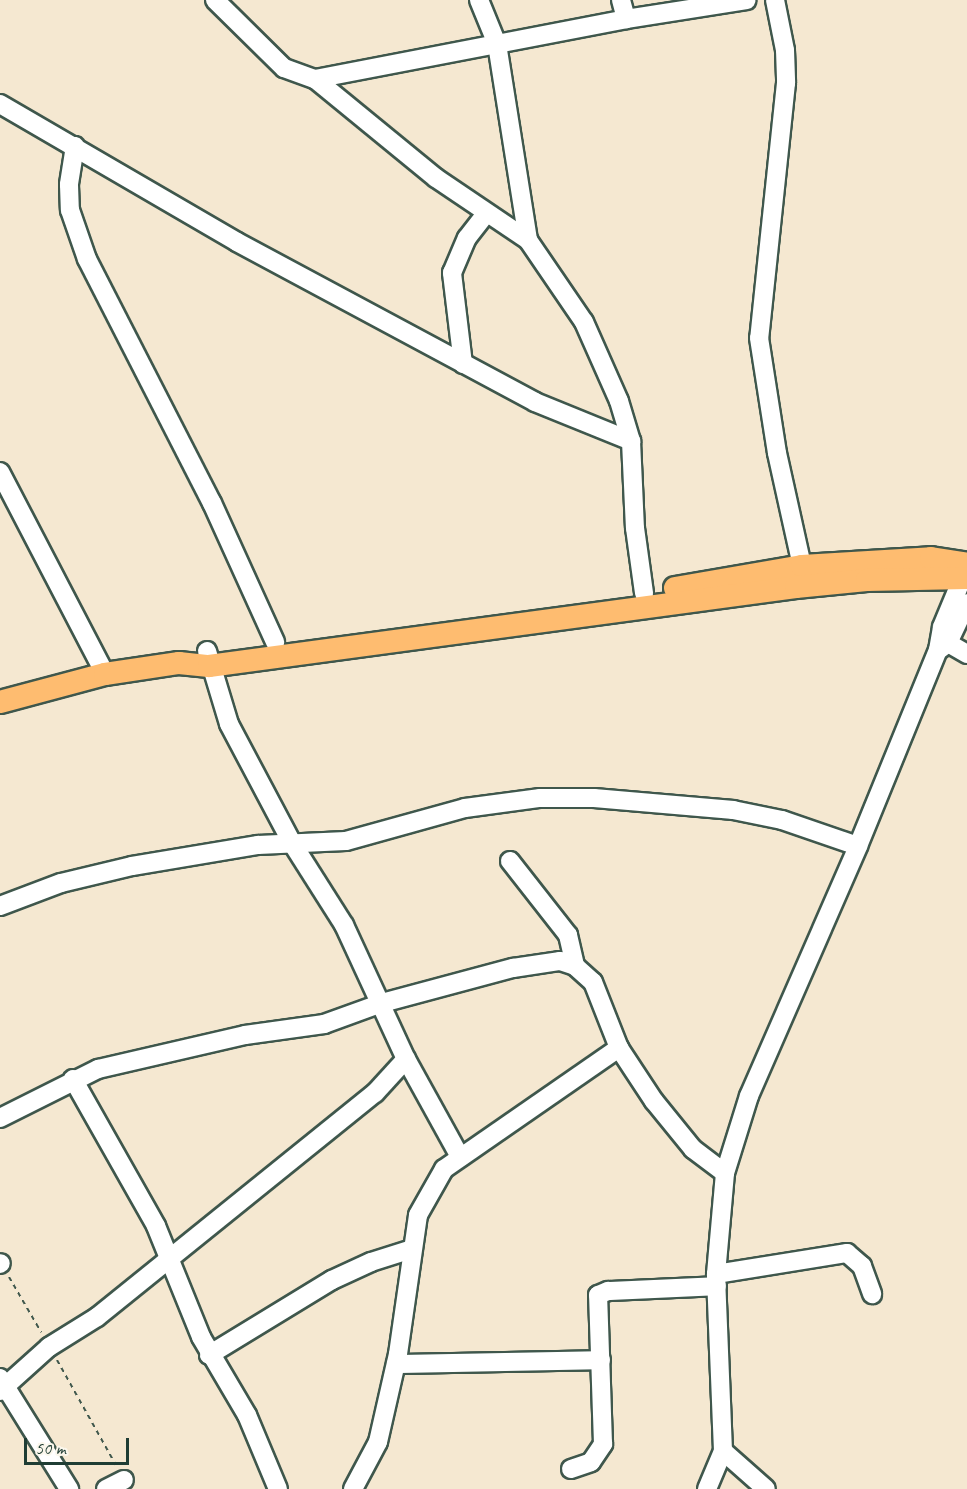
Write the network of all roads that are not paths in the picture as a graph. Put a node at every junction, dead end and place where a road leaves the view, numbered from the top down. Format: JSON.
{"nodes":[{"id":1,"x":214,"y":0,"type":"edge"},
{"id":2,"x":479,"y":0,"type":"edge"},
{"id":3,"x":621,"y":0,"type":"edge"},
{"id":4,"x":747,"y":0,"type":"edge"},
{"id":5,"x":775,"y":0,"type":"edge"},
{"id":6,"x":626,"y":19,"type":"junction"},
{"id":7,"x":497,"y":44,"type":"junction"},
{"id":8,"x":315,"y":79,"type":"junction"},
{"id":9,"x":0,"y":104,"type":"edge"},
{"id":10,"x":75,"y":146,"type":"junction"},
{"id":11,"x":486,"y":214,"type":"junction"},
{"id":12,"x":528,"y":240,"type":"junction"},
{"id":13,"x":463,"y":364,"type":"junction"},
{"id":14,"x":630,"y":441,"type":"junction"},
{"id":15,"x":0,"y":472,"type":"edge"},
{"id":16,"x":802,"y":566,"type":"junction"},
{"id":17,"x":966,"y":572,"type":"edge"},
{"id":18,"x":644,"y":593,"type":"junction"},
{"id":19,"x":967,"y":603,"type":"edge"},
{"id":20,"x":275,"y":642,"type":"junction"},
{"id":21,"x":943,"y":647,"type":"junction"},
{"id":22,"x":967,"y":654,"type":"edge"},
{"id":23,"x":208,"y":659,"type":"junction"},
{"id":24,"x":105,"y":674,"type":"junction"},
{"id":25,"x":0,"y":702,"type":"edge"},
{"id":26,"x":292,"y":843,"type":"junction"},
{"id":27,"x":858,"y":846,"type":"junction"},
{"id":28,"x":510,"y":861,"type":"dead end"},
{"id":29,"x":0,"y":906,"type":"edge"},
{"id":30,"x":575,"y":966,"type":"junction"},
{"id":31,"x":382,"y":1003,"type":"junction"},
{"id":32,"x":619,"y":1048,"type":"junction"},
{"id":33,"x":406,"y":1059,"type":"junction"},
{"id":34,"x":73,"y":1078,"type":"junction"},
{"id":35,"x":0,"y":1118,"type":"edge"},
{"id":36,"x":460,"y":1157,"type":"junction"},
{"id":37,"x":724,"y":1173,"type":"junction"},
{"id":38,"x":412,"y":1249,"type":"junction"},
{"id":39,"x":168,"y":1256,"type":"junction"},
{"id":40,"x":716,"y":1280,"type":"junction"},
{"id":41,"x":872,"y":1294,"type":"dead end"},
{"id":42,"x":209,"y":1355,"type":"junction"},
{"id":43,"x":601,"y":1360,"type":"junction"},
{"id":44,"x":396,"y":1364,"type":"junction"},
{"id":45,"x":2,"y":1385,"type":"edge"},
{"id":46,"x":723,"y":1451,"type":"junction"},
{"id":47,"x":571,"y":1469,"type":"dead end"},
{"id":48,"x":124,"y":1480,"type":"road end"},
{"id":49,"x":69,"y":1489,"type":"edge"},
{"id":50,"x":105,"y":1489,"type":"edge"},
{"id":51,"x":278,"y":1489,"type":"edge"},
{"id":52,"x":353,"y":1489,"type":"edge"},
{"id":53,"x":707,"y":1489,"type":"edge"},
{"id":54,"x":766,"y":1489,"type":"edge"}],
"edges":[{"from":1,"to":8,"type":"street"},
{"from":2,"to":7,"type":"street"},
{"from":3,"to":6,"type":"street"},
{"from":4,"to":6,"type":"street"},
{"from":5,"to":16,"type":"street"},
{"from":6,"to":7,"type":"street"},
{"from":7,"to":8,"type":"street"},
{"from":7,"to":12,"type":"street"},
{"from":8,"to":11,"type":"street"},
{"from":9,"to":10,"type":"street"},
{"from":10,"to":13,"type":"street"},
{"from":10,"to":20,"type":"street"},
{"from":11,"to":12,"type":"street"},
{"from":11,"to":13,"type":"street"},
{"from":12,"to":14,"type":"street"},
{"from":13,"to":14,"type":"street"},
{"from":14,"to":18,"type":"street"},
{"from":15,"to":24,"type":"street"},
{"from":16,"to":17,"type":"main road"},
{"from":16,"to":18,"type":"main road"},
{"from":17,"to":21,"type":"street"},
{"from":17,"to":23,"type":"main road"},
{"from":18,"to":20,"type":"main road"},
{"from":19,"to":21,"type":"street"},
{"from":20,"to":23,"type":"main road"},
{"from":21,"to":22,"type":"street"},
{"from":21,"to":27,"type":"street"},
{"from":23,"to":24,"type":"main road"},
{"from":23,"to":26,"type":"street"},
{"from":24,"to":25,"type":"main road"},
{"from":26,"to":27,"type":"street"},
{"from":26,"to":29,"type":"street"},
{"from":26,"to":31,"type":"street"},
{"from":27,"to":37,"type":"street"},
{"from":28,"to":30,"type":"street"},
{"from":30,"to":31,"type":"street"},
{"from":30,"to":32,"type":"street"},
{"from":31,"to":33,"type":"street"},
{"from":31,"to":34,"type":"street"},
{"from":32,"to":36,"type":"street"},
{"from":32,"to":37,"type":"street"},
{"from":33,"to":36,"type":"street"},
{"from":33,"to":39,"type":"street"},
{"from":34,"to":35,"type":"street"},
{"from":34,"to":39,"type":"street"},
{"from":36,"to":38,"type":"street"},
{"from":37,"to":40,"type":"street"},
{"from":38,"to":42,"type":"street"},
{"from":38,"to":44,"type":"street"},
{"from":39,"to":42,"type":"street"},
{"from":39,"to":45,"type":"street"},
{"from":40,"to":41,"type":"street"},
{"from":40,"to":43,"type":"street"},
{"from":40,"to":46,"type":"street"},
{"from":42,"to":51,"type":"street"},
{"from":43,"to":44,"type":"street"},
{"from":43,"to":47,"type":"street"},
{"from":44,"to":52,"type":"street"},
{"from":45,"to":49,"type":"street"},
{"from":46,"to":53,"type":"street"},
{"from":46,"to":54,"type":"street"},
{"from":48,"to":50,"type":"street"}]}
